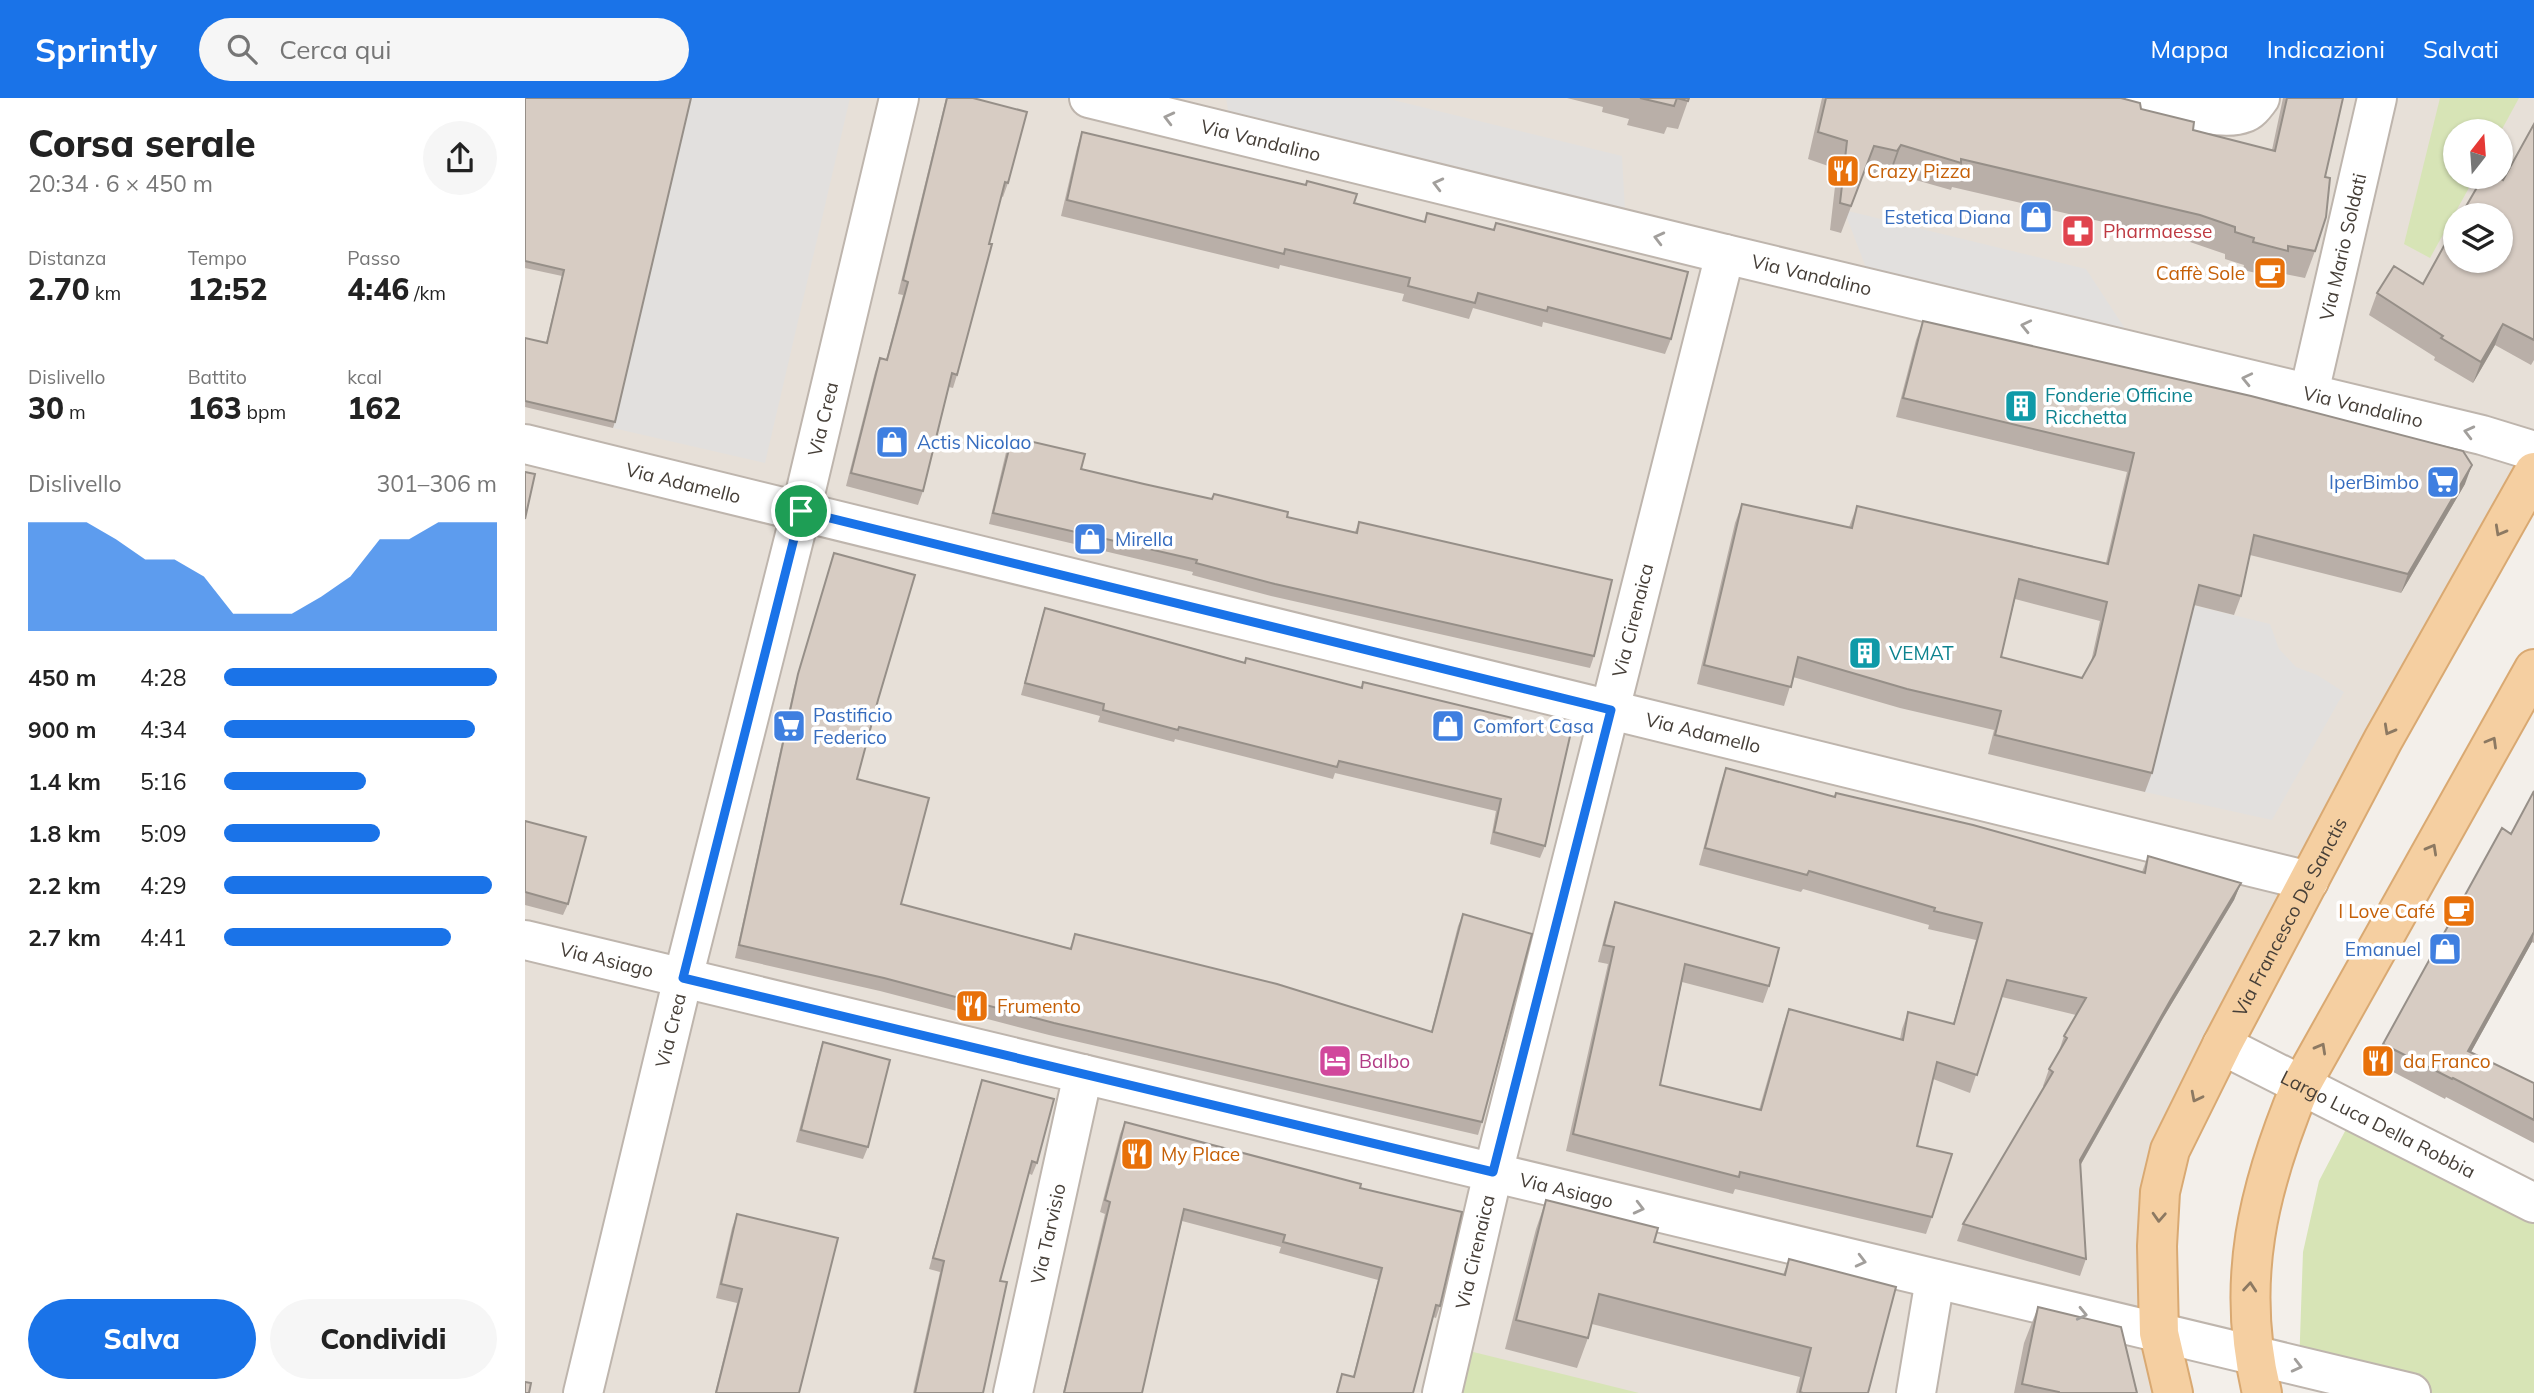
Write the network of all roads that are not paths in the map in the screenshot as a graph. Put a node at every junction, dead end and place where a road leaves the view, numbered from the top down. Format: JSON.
{"nodes":[{"id":1,"x":899,"y":98,"type":"edge"},
{"id":2,"x":1089,"y":98,"type":"edge"},
{"id":3,"x":2145,"y":98,"type":"edge"},
{"id":4,"x":2260,"y":98,"type":"edge"},
{"id":5,"x":2377,"y":98,"type":"edge"},
{"id":6,"x":1128,"y":103,"type":"edge"},
{"id":7,"x":1725,"y":254,"type":"junction"},
{"id":8,"x":2309,"y":393,"type":"junction"},
{"id":9,"x":525,"y":444,"type":"edge"},
{"id":10,"x":2534,"y":451,"type":"edge"},
{"id":11,"x":2534,"y":472,"type":"edge"},
{"id":12,"x":801,"y":511,"type":"junction"},
{"id":13,"x":2534,"y":669,"type":"edge"},
{"id":14,"x":1611,"y":710,"type":"junction"},
{"id":15,"x":2309,"y":881,"type":"junction"},
{"id":16,"x":525,"y":940,"type":"edge"},
{"id":17,"x":683,"y":978,"type":"junction"},
{"id":18,"x":2222,"y":1045,"type":"junction"},
{"id":19,"x":1083,"y":1074,"type":"junction"},
{"id":20,"x":2301,"y":1085,"type":"junction"},
{"id":21,"x":1493,"y":1172,"type":"junction"},
{"id":22,"x":2534,"y":1203,"type":"edge"},
{"id":23,"x":1935,"y":1279,"type":"junction"},
{"id":24,"x":2159,"y":1332,"type":"junction"},
{"id":25,"x":2253,"y":1355,"type":"junction"},
{"id":26,"x":583,"y":1393,"type":"edge"},
{"id":27,"x":1013,"y":1393,"type":"edge"},
{"id":28,"x":1442,"y":1393,"type":"edge"},
{"id":29,"x":1916,"y":1393,"type":"edge"},
{"id":30,"x":2173,"y":1393,"type":"edge"},
{"id":31,"x":2262,"y":1393,"type":"edge"},
{"id":32,"x":2411,"y":1393,"type":"edge"}],
"edges":[{"from":1,"to":12,"type":"street","name":"Via Crea"},
{"from":2,"to":6,"type":"street","name":"Via Vandalino"},
{"from":3,"to":4,"type":"street"},
{"from":5,"to":8,"type":"street","name":"Via Mario Soldati"},
{"from":7,"to":6,"type":"street","name":"Via Vandalino","one_way":true},
{"from":8,"to":7,"type":"street","name":"Via Vandalino","one_way":true},
{"from":7,"to":14,"type":"street","name":"Via Cirenaica"},
{"from":10,"to":8,"type":"street","name":"Via Vandalino","one_way":true},
{"from":9,"to":12,"type":"street","name":"Via Adamello"},
{"from":11,"to":15,"type":"main road","name":"Via Francesco De Sanctis","one_way":true},
{"from":12,"to":14,"type":"street","name":"Via Adamello"},
{"from":12,"to":17,"type":"street","name":"Via Crea"},
{"from":20,"to":13,"type":"main road","one_way":true},
{"from":14,"to":15,"type":"street","name":"Via Adamello"},
{"from":14,"to":21,"type":"street","name":"Via Cirenaica"},
{"from":15,"to":18,"type":"main road","name":"Via Francesco De Sanctis"},
{"from":16,"to":17,"type":"street","name":"Via Asiago"},
{"from":17,"to":19,"type":"street","name":"Via Asiago"},
{"from":17,"to":26,"type":"street","name":"Via Crea"},
{"from":18,"to":20,"type":"street","name":"Largo Luca Della Robbia"},
{"from":18,"to":24,"type":"main road","name":"Via Francesco De Sanctis","one_way":true},
{"from":19,"to":21,"type":"street","name":"Via Asiago"},
{"from":19,"to":27,"type":"street","name":"Via Tarvisio"},
{"from":20,"to":22,"type":"street","name":"Largo Luca Della Robbia"},
{"from":25,"to":20,"type":"main road","one_way":true},
{"from":21,"to":23,"type":"street","name":"Via Asiago","one_way":true},
{"from":21,"to":28,"type":"street","name":"Via Cirenaica"},
{"from":23,"to":24,"type":"street","name":"Via Asiago","one_way":true},
{"from":23,"to":29,"type":"street"},
{"from":24,"to":25,"type":"street"},
{"from":24,"to":30,"type":"main road","name":"Via Francesco De Sanctis"},
{"from":25,"to":31,"type":"main road"},
{"from":25,"to":32,"type":"street","one_way":true}]}
